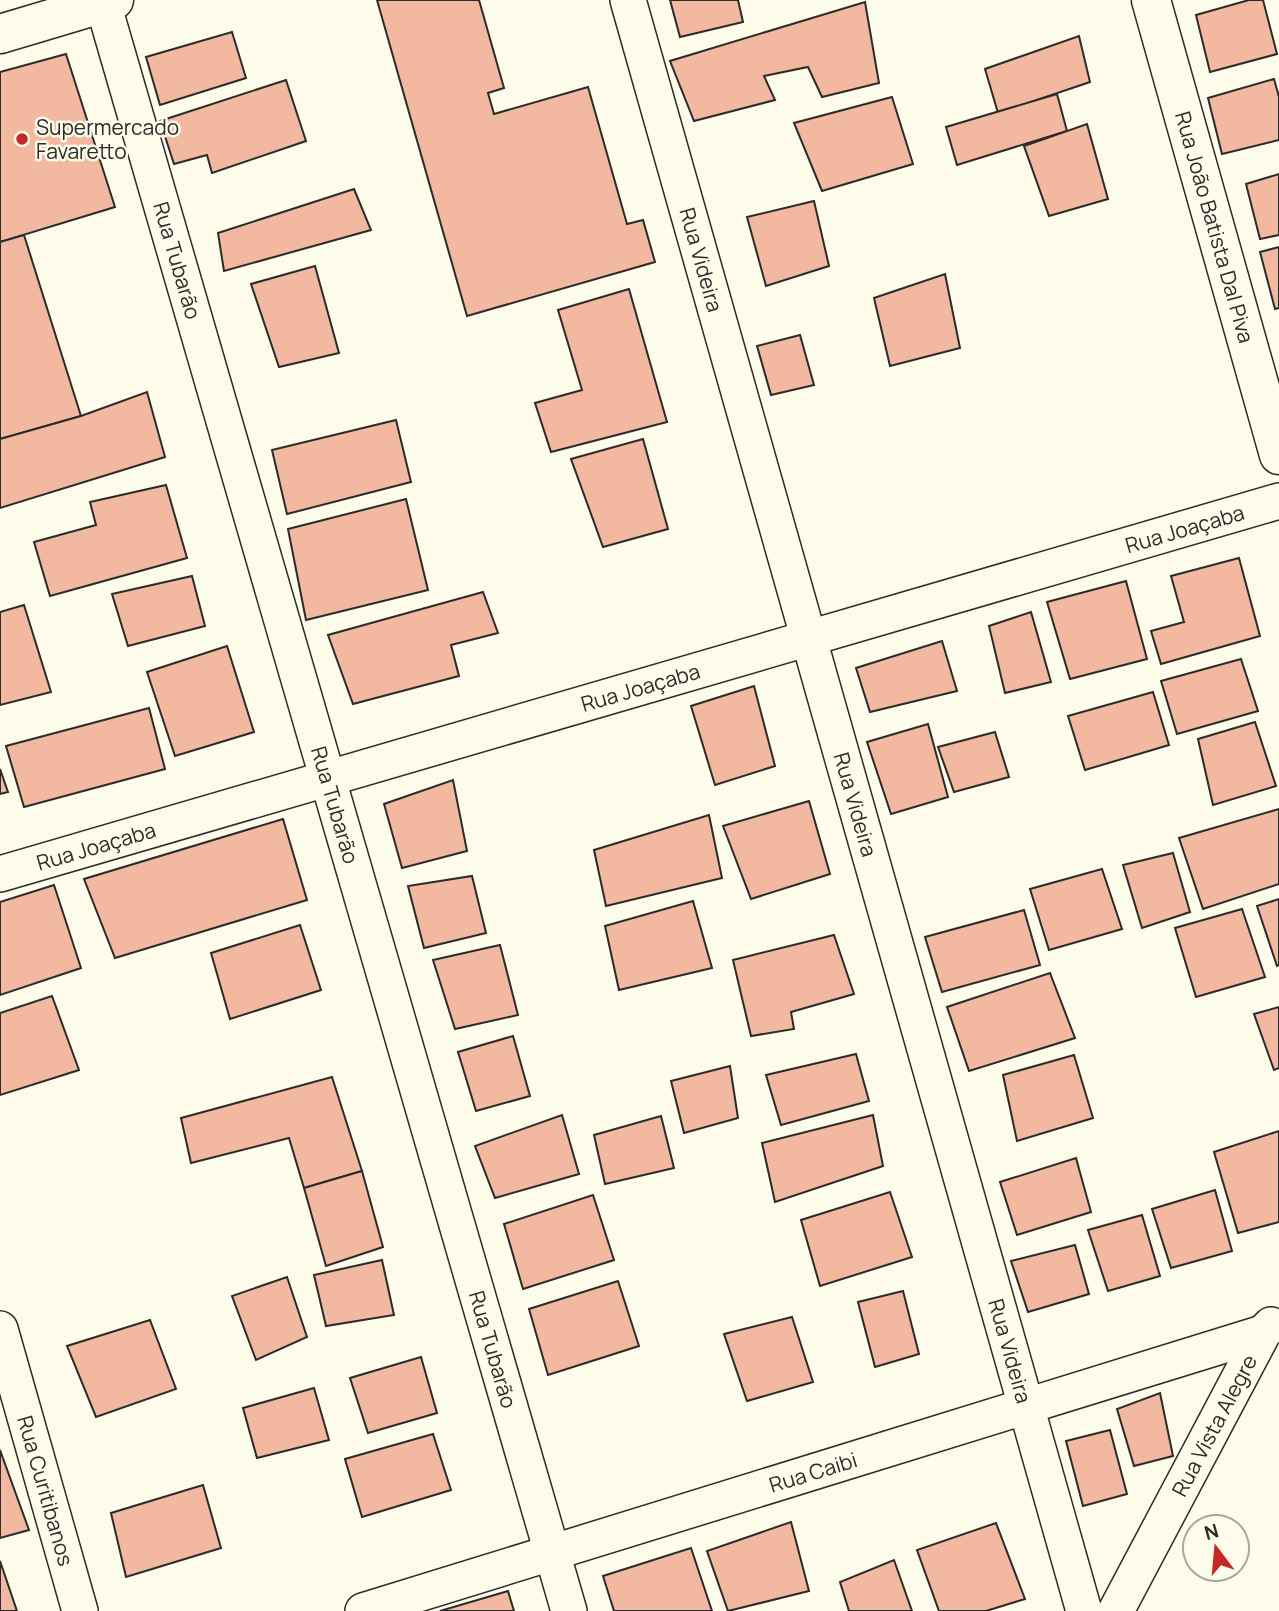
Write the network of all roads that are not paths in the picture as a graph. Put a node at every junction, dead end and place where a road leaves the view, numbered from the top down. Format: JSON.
{"nodes":[{"id":1,"x":628,"y":0,"type":"edge"},
{"id":2,"x":1151,"y":0,"type":"edge"},
{"id":3,"x":107,"y":1,"type":"edge"},
{"id":4,"x":0,"y":34,"type":"edge"},
{"id":5,"x":1279,"y":455,"type":"edge"},
{"id":6,"x":1279,"y":500,"type":"edge"},
{"id":7,"x":809,"y":638,"type":"junction"},
{"id":8,"x":328,"y":778,"type":"junction"},
{"id":9,"x":0,"y":873,"type":"edge"},
{"id":10,"x":1271,"y":1325,"type":"edge"},
{"id":11,"x":0,"y":1329,"type":"edge"},
{"id":12,"x":1026,"y":1407,"type":"junction"},
{"id":13,"x":552,"y":1553,"type":"junction"},
{"id":14,"x":80,"y":1611,"type":"edge"},
{"id":15,"x":363,"y":1611,"type":"edge"},
{"id":16,"x":569,"y":1611,"type":"edge"},
{"id":17,"x":1084,"y":1611,"type":"edge"},
{"id":18,"x":1116,"y":1611,"type":"edge"}],
"edges":[{"from":1,"to":7,"type":"street","name":"Rua Videira"},
{"from":2,"to":5,"type":"street","name":"Rua João Batista Dal Piva"},
{"from":3,"to":4,"type":"street"},
{"from":3,"to":8,"type":"street","name":"Rua Tubarão"},
{"from":6,"to":7,"type":"street","name":"Rua Joaçaba"},
{"from":7,"to":8,"type":"street","name":"Rua Joaçaba"},
{"from":7,"to":12,"type":"street","name":"Rua Videira"},
{"from":8,"to":9,"type":"street","name":"Rua Joaçaba"},
{"from":8,"to":13,"type":"street","name":"Rua Tubarão"},
{"from":10,"to":12,"type":"street","name":"Rua Caibi"},
{"from":10,"to":18,"type":"street","name":"Rua Vista Alegre"},
{"from":11,"to":14,"type":"street","name":"Rua Curitibanos"},
{"from":12,"to":13,"type":"street","name":"Rua Caibi"},
{"from":12,"to":17,"type":"street","name":"Rua Videira"},
{"from":13,"to":15,"type":"street","name":"Rua Caibi"},
{"from":13,"to":16,"type":"street","name":"Rua Tubarão"}]}
